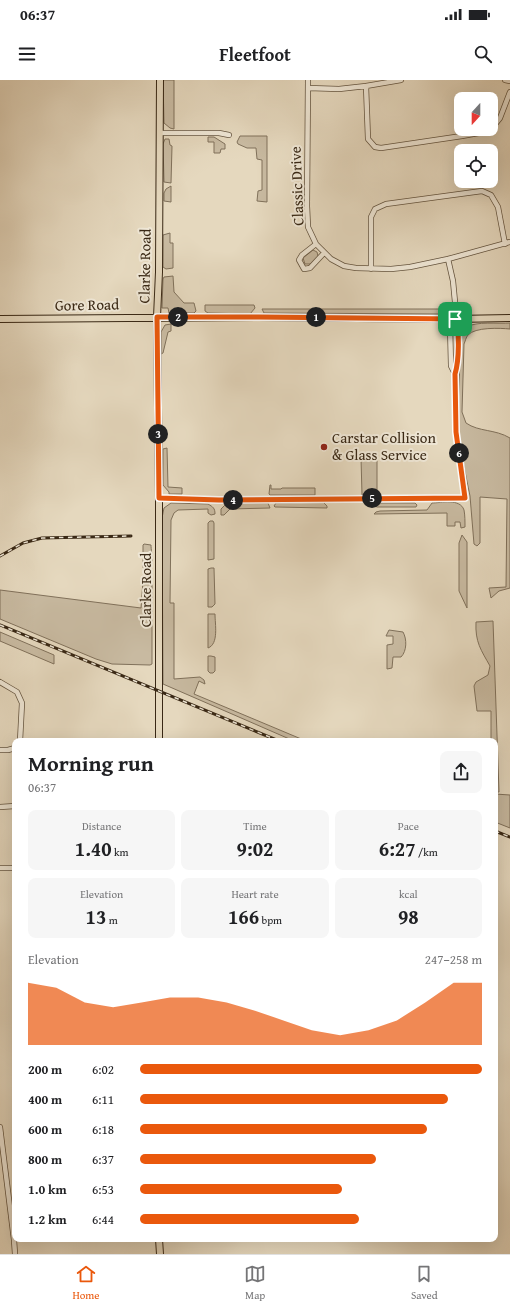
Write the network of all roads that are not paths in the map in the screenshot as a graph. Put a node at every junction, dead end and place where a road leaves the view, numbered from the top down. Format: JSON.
{"nodes":[{"id":1,"x":160,"y":80,"type":"edge"},
{"id":2,"x":308,"y":80,"type":"edge"},
{"id":3,"x":401,"y":80,"type":"edge"},
{"id":4,"x":505,"y":80,"type":"edge"},
{"id":5,"x":510,"y":81,"type":"edge"},
{"id":6,"x":366,"y":86,"type":"junction"},
{"id":7,"x":308,"y":88,"type":"junction"},
{"id":8,"x":510,"y":92,"type":"edge"},
{"id":9,"x":498,"y":120,"type":"edge"},
{"id":10,"x":160,"y":133,"type":"junction"},
{"id":11,"x":229,"y":135,"type":"dead end"},
{"id":12,"x":462,"y":136,"type":"edge"},
{"id":13,"x":508,"y":243,"type":"edge"},
{"id":14,"x":316,"y":244,"type":"junction"},
{"id":15,"x":324,"y":253,"type":"junction"},
{"id":16,"x":448,"y":260,"type":"junction"},
{"id":17,"x":371,"y":269,"type":"junction"},
{"id":18,"x":157,"y":317,"type":"junction"},
{"id":19,"x":510,"y":318,"type":"edge"},
{"id":20,"x":0,"y":319,"type":"edge"},
{"id":21,"x":455,"y":319,"type":"junction"},
{"id":22,"x":455,"y":374,"type":"junction"},
{"id":23,"x":159,"y":498,"type":"junction"},
{"id":24,"x":0,"y":682,"type":"edge"},
{"id":25,"x":20,"y":738,"type":"edge"},
{"id":26,"x":159,"y":738,"type":"edge"},
{"id":27,"x":12,"y":749,"type":"edge"},
{"id":28,"x":0,"y":750,"type":"edge"},
{"id":29,"x":12,"y":806,"type":"edge"},
{"id":30,"x":0,"y":807,"type":"edge"},
{"id":31,"x":0,"y":868,"type":"edge"},
{"id":32,"x":12,"y":868,"type":"edge"},
{"id":33,"x":0,"y":1126,"type":"edge"},
{"id":34,"x":12,"y":1236,"type":"edge"},
{"id":35,"x":13,"y":1242,"type":"edge"},
{"id":36,"x":160,"y":1242,"type":"edge"},
{"id":37,"x":14,"y":1254,"type":"edge"},
{"id":38,"x":160,"y":1254,"type":"edge"}],
"edges":[{"from":1,"to":10,"type":"main road","name":"Clarke Road"},
{"from":2,"to":7,"type":"street","name":"Classic Drive"},
{"from":3,"to":6,"type":"street"},
{"from":4,"to":5,"type":"street"},
{"from":6,"to":7,"type":"street"},
{"from":6,"to":12,"type":"street"},
{"from":7,"to":14,"type":"street","name":"Classic Drive"},
{"from":8,"to":9,"type":"street"},
{"from":10,"to":11,"type":"street"},
{"from":10,"to":18,"type":"main road","name":"Clarke Road"},
{"from":13,"to":16,"type":"street","name":"Classic Drive"},
{"from":13,"to":17,"type":"street"},
{"from":14,"to":15,"type":"street","name":"Classic Drive"},
{"from":14,"to":15,"type":"street"},
{"from":15,"to":17,"type":"street","name":"Classic Drive"},
{"from":16,"to":17,"type":"street","name":"Classic Drive"},
{"from":16,"to":21,"type":"street"},
{"from":18,"to":20,"type":"main road","name":"Gore Road"},
{"from":18,"to":21,"type":"main road","name":"Gore Road"},
{"from":18,"to":23,"type":"main road","name":"Clarke Road"},
{"from":19,"to":21,"type":"main road","name":"Gore Road"},
{"from":21,"to":22,"type":"street"},
{"from":21,"to":22,"type":"street"},
{"from":22,"to":23,"type":"street"},
{"from":23,"to":26,"type":"main road","name":"Clarke Road"},
{"from":24,"to":25,"type":"street"},
{"from":27,"to":28,"type":"street"},
{"from":29,"to":30,"type":"street"},
{"from":31,"to":32,"type":"street"},
{"from":33,"to":34,"type":"street"},
{"from":35,"to":37,"type":"street"},
{"from":36,"to":38,"type":"main road"}]}
